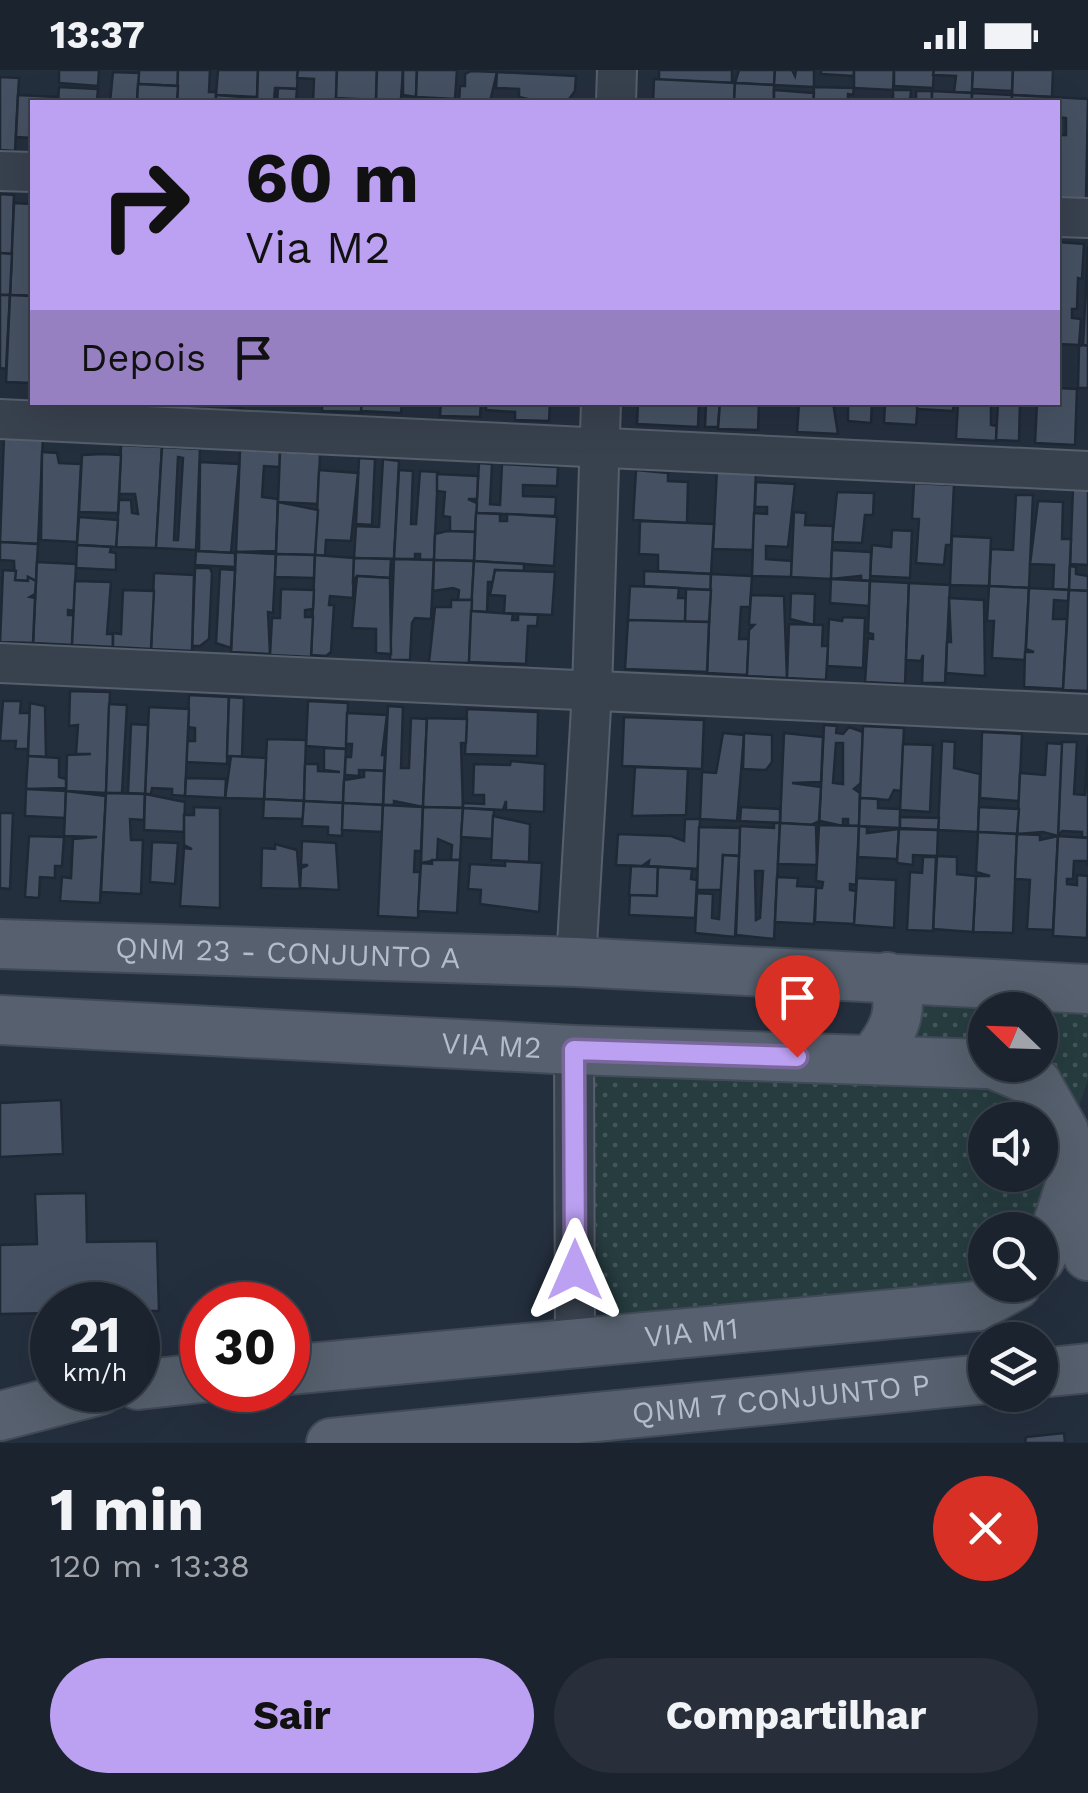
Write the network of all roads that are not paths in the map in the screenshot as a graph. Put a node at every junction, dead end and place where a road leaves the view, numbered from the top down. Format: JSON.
{"nodes":[{"id":1,"x":618,"y":70,"type":"edge"},
{"id":2,"x":616,"y":100,"type":"edge"},
{"id":3,"x":0,"y":171,"type":"edge"},
{"id":4,"x":30,"y":172,"type":"edge"},
{"id":5,"x":1060,"y":217,"type":"edge"},
{"id":6,"x":1088,"y":218,"type":"edge"},
{"id":7,"x":602,"y":405,"type":"edge"},
{"id":8,"x":0,"y":419,"type":"edge"},
{"id":9,"x":600,"y":446,"type":"junction"},
{"id":10,"x":1088,"y":470,"type":"edge"},
{"id":11,"x":0,"y":662,"type":"edge"},
{"id":12,"x":592,"y":691,"type":"junction"},
{"id":13,"x":1088,"y":714,"type":"edge"},
{"id":14,"x":0,"y":944,"type":"edge"},
{"id":15,"x":576,"y":962,"type":"junction"},
{"id":16,"x":887,"y":976,"type":"junction"},
{"id":17,"x":1088,"y":989,"type":"edge"},
{"id":18,"x":0,"y":1020,"type":"edge"},
{"id":19,"x":574,"y":1050,"type":"junction"},
{"id":20,"x":872,"y":1060,"type":"junction"},
{"id":21,"x":968,"y":1063,"type":"edge"},
{"id":22,"x":1036,"y":1082,"type":"edge"},
{"id":23,"x":1088,"y":1117,"type":"edge"},
{"id":24,"x":1073,"y":1176,"type":"junction"},
{"id":25,"x":1058,"y":1223,"type":"edge"},
{"id":26,"x":1088,"y":1256,"type":"edge"},
{"id":27,"x":968,"y":1298,"type":"edge"},
{"id":28,"x":575,"y":1343,"type":"junction"},
{"id":29,"x":310,"y":1368,"type":"edge"},
{"id":30,"x":1088,"y":1368,"type":"edge"},
{"id":31,"x":1058,"y":1371,"type":"edge"},
{"id":32,"x":968,"y":1381,"type":"edge"},
{"id":33,"x":30,"y":1395,"type":"edge"},
{"id":34,"x":0,"y":1398,"type":"edge"},
{"id":35,"x":30,"y":1408,"type":"edge"},
{"id":36,"x":0,"y":1416,"type":"edge"},
{"id":37,"x":581,"y":1432,"type":"edge"},
{"id":38,"x":331,"y":1443,"type":"edge"}],
"edges":[{"from":1,"to":2,"type":"street"},
{"from":3,"to":4,"type":"street"},
{"from":5,"to":6,"type":"street"},
{"from":7,"to":9,"type":"street"},
{"from":8,"to":9,"type":"street"},
{"from":9,"to":10,"type":"street"},
{"from":9,"to":12,"type":"street"},
{"from":11,"to":12,"type":"street"},
{"from":12,"to":13,"type":"street"},
{"from":12,"to":15,"type":"street"},
{"from":14,"to":15,"type":"main road","name":"QNM 23 - CONJUNTO A"},
{"from":15,"to":16,"type":"main road","name":"QNM 23 - CONJUNTO A"},
{"from":16,"to":17,"type":"main road","name":"QNM 23 - CONJUNTO A"},
{"from":16,"to":20,"type":"main road"},
{"from":18,"to":19,"type":"main road","name":"VIA M2"},
{"from":19,"to":20,"type":"main road","name":"VIA M2"},
{"from":19,"to":28,"type":"street"},
{"from":20,"to":21,"type":"main road","name":"VIA M2"},
{"from":22,"to":24,"type":"main road"},
{"from":23,"to":24,"type":"main road"},
{"from":24,"to":25,"type":"main road"},
{"from":24,"to":26,"type":"main road"},
{"from":27,"to":28,"type":"main road","name":"VIA M1"},
{"from":28,"to":29,"type":"main road","name":"VIA M1"},
{"from":30,"to":31,"type":"main road"},
{"from":32,"to":37,"type":"main road","name":"QNM 7 CONJUNTO P"},
{"from":33,"to":34,"type":"main road"},
{"from":35,"to":36,"type":"main road"},
{"from":37,"to":38,"type":"main road","name":"QNM 7 CONJUNTO P"}]}
